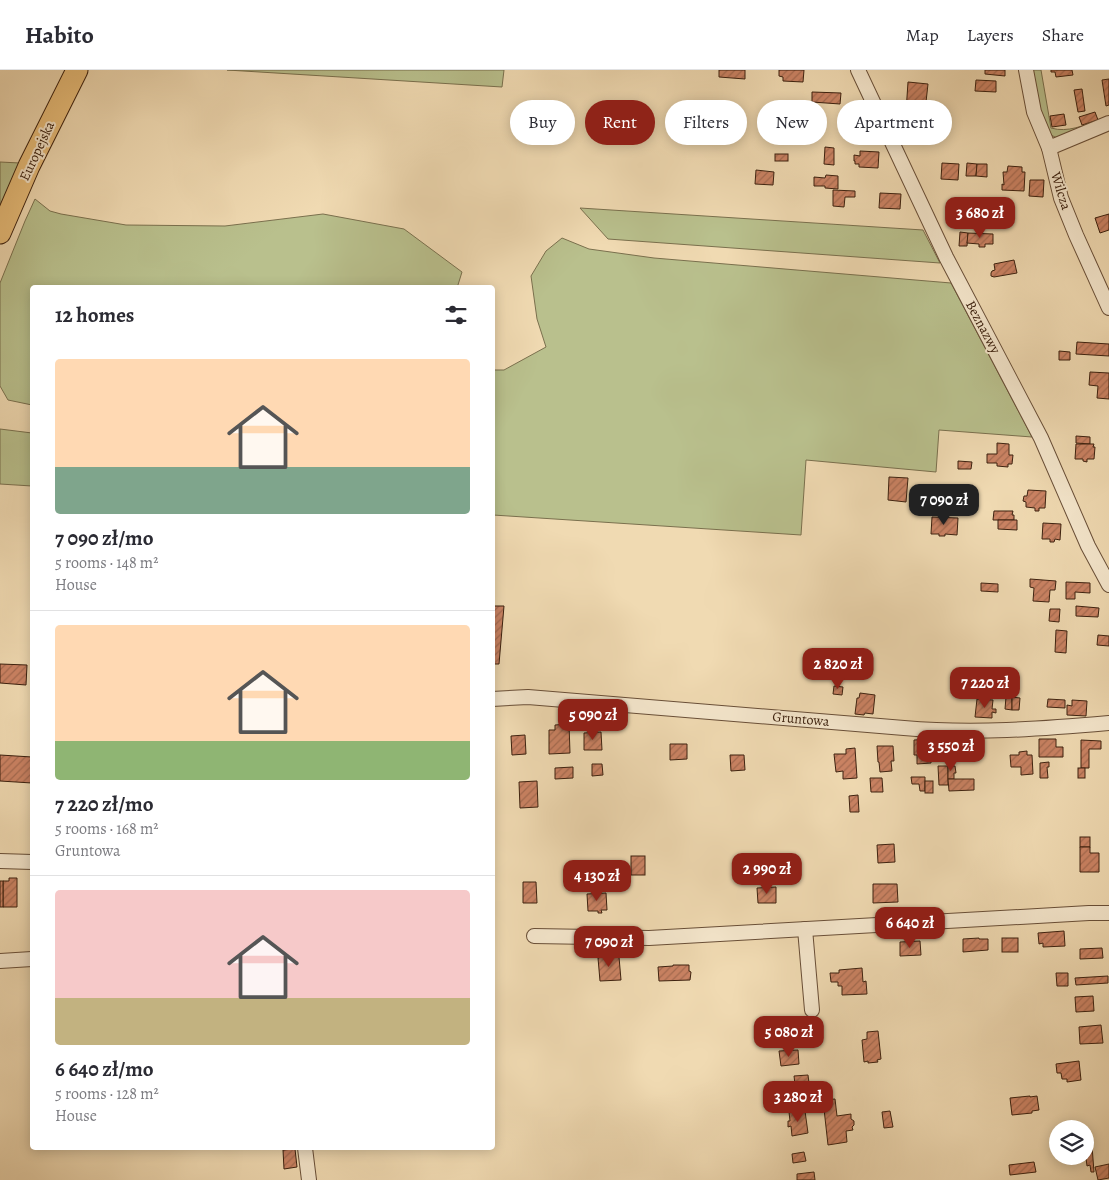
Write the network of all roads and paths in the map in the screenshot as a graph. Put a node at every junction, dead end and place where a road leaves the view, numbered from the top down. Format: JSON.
{"nodes":[{"id":1,"x":77,"y":70,"type":"edge"},
{"id":2,"x":858,"y":70,"type":"edge"},
{"id":3,"x":1026,"y":70,"type":"edge"},
{"id":4,"x":1109,"y":122,"type":"edge"},
{"id":5,"x":1049,"y":148,"type":"junction"},
{"id":6,"x":0,"y":233,"type":"edge"},
{"id":7,"x":1109,"y":308,"type":"edge"},
{"id":8,"x":1109,"y":584,"type":"edge"},
{"id":9,"x":495,"y":698,"type":"edge"},
{"id":10,"x":1109,"y":723,"type":"edge"},
{"id":11,"x":0,"y":861,"type":"edge"},
{"id":12,"x":30,"y":862,"type":"edge"},
{"id":13,"x":1109,"y":913,"type":"edge"},
{"id":14,"x":805,"y":929,"type":"junction"},
{"id":15,"x":534,"y":936,"type":"dead end"},
{"id":16,"x":30,"y":959,"type":"edge"},
{"id":17,"x":0,"y":961,"type":"edge"},
{"id":18,"x":812,"y":1010,"type":"dead end"},
{"id":19,"x":305,"y":1150,"type":"edge"},
{"id":20,"x":309,"y":1180,"type":"edge"}],
"edges":[{"from":1,"to":6,"type":"main road","name":"Europejska"},
{"from":2,"to":8,"type":"street","name":"Beznazwy"},
{"from":3,"to":5,"type":"street","name":"Wilcza"},
{"from":4,"to":5,"type":"street"},
{"from":5,"to":7,"type":"street","name":"Wilcza"},
{"from":9,"to":10,"type":"street","name":"Gruntowa"},
{"from":11,"to":12,"type":"street"},
{"from":13,"to":14,"type":"street"},
{"from":14,"to":15,"type":"street"},
{"from":14,"to":18,"type":"street"},
{"from":16,"to":17,"type":"street"},
{"from":19,"to":20,"type":"street"}]}
